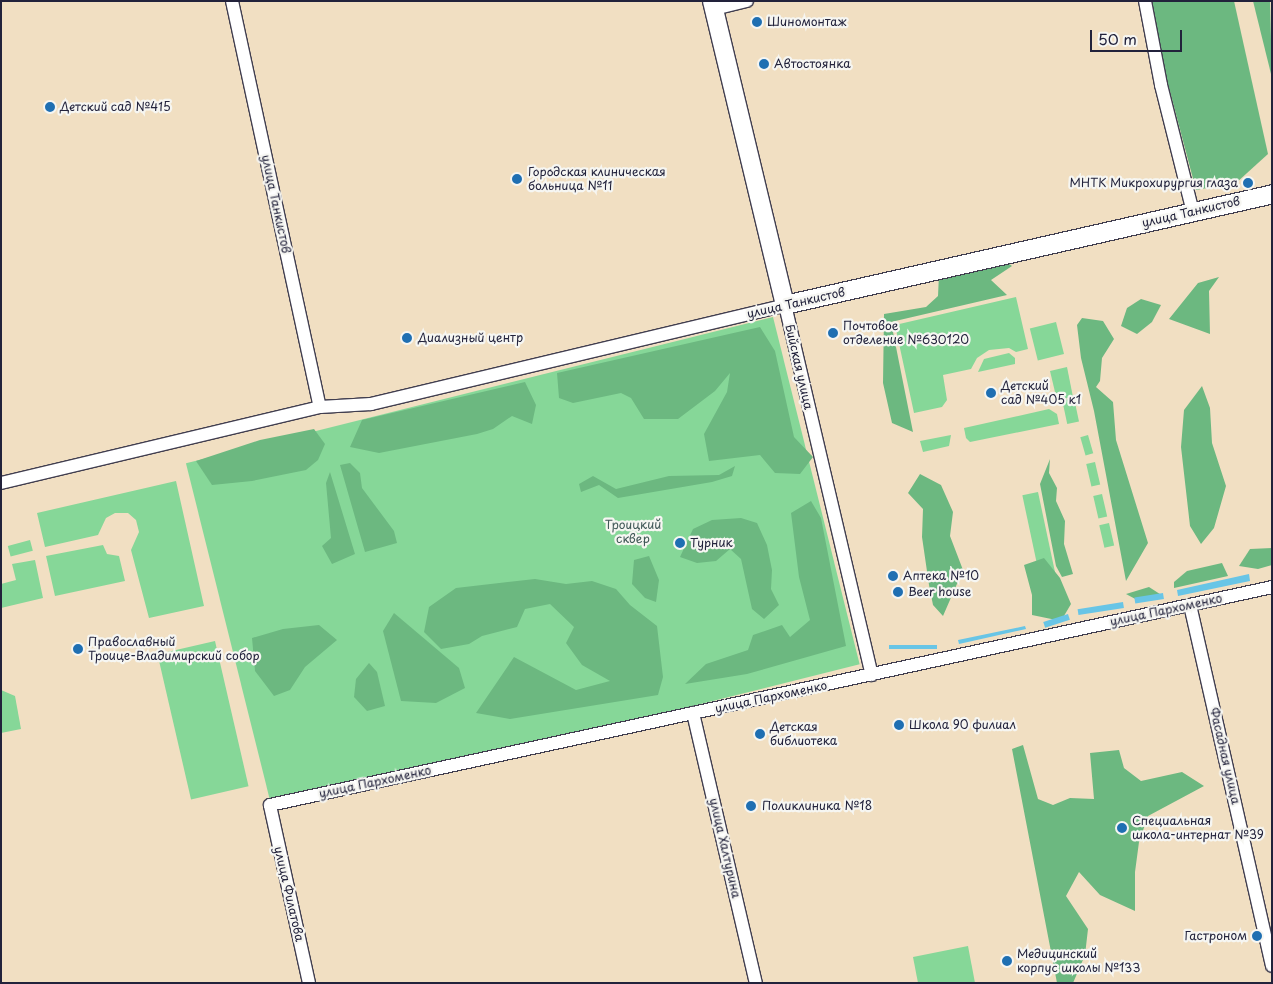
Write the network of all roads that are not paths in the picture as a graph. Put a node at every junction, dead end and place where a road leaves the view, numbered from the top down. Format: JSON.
{"nodes":[{"id":1,"x":232,"y":1,"type":"edge"},
{"id":2,"x":747,"y":1,"type":"edge"},
{"id":3,"x":1145,"y":1,"type":"edge"},
{"id":4,"x":713,"y":5,"type":"edge"},
{"id":5,"x":1272,"y":194,"type":"edge"},
{"id":6,"x":1193,"y":212,"type":"junction"},
{"id":7,"x":785,"y":306,"type":"junction"},
{"id":8,"x":320,"y":408,"type":"junction"},
{"id":9,"x":1,"y":482,"type":"edge"},
{"id":10,"x":1272,"y":587,"type":"edge"},
{"id":11,"x":1190,"y":605,"type":"junction"},
{"id":12,"x":872,"y":675,"type":"junction"},
{"id":13,"x":693,"y":713,"type":"junction"},
{"id":14,"x":270,"y":805,"type":"joint"},
{"id":15,"x":1272,"y":966,"type":"edge"},
{"id":16,"x":309,"y":983,"type":"edge"},
{"id":17,"x":756,"y":983,"type":"edge"}],
"edges":[{"from":1,"to":8,"type":"street","name":"улица Танкистов"},
{"from":2,"to":4,"type":"street"},
{"from":3,"to":6,"type":"street"},
{"from":4,"to":7,"type":"street","name":"Бийская улица"},
{"from":5,"to":6,"type":"street","name":"улица Танкистов"},
{"from":6,"to":7,"type":"street","name":"улица Танкистов"},
{"from":7,"to":8,"type":"street","name":"улица Танкистов"},
{"from":7,"to":12,"type":"street","name":"Бийская улица"},
{"from":8,"to":9,"type":"street","name":"улица Танкистов"},
{"from":10,"to":11,"type":"street","name":"улица Пархоменко"},
{"from":11,"to":12,"type":"street","name":"улица Пархоменко"},
{"from":11,"to":15,"type":"street","name":"Фасадная улица"},
{"from":12,"to":13,"type":"street","name":"улица Пархоменко"},
{"from":13,"to":14,"type":"street","name":"улица Пархоменко"},
{"from":13,"to":17,"type":"street","name":"улица Халтурина"},
{"from":14,"to":16,"type":"street","name":"улица Филатова"}]}
